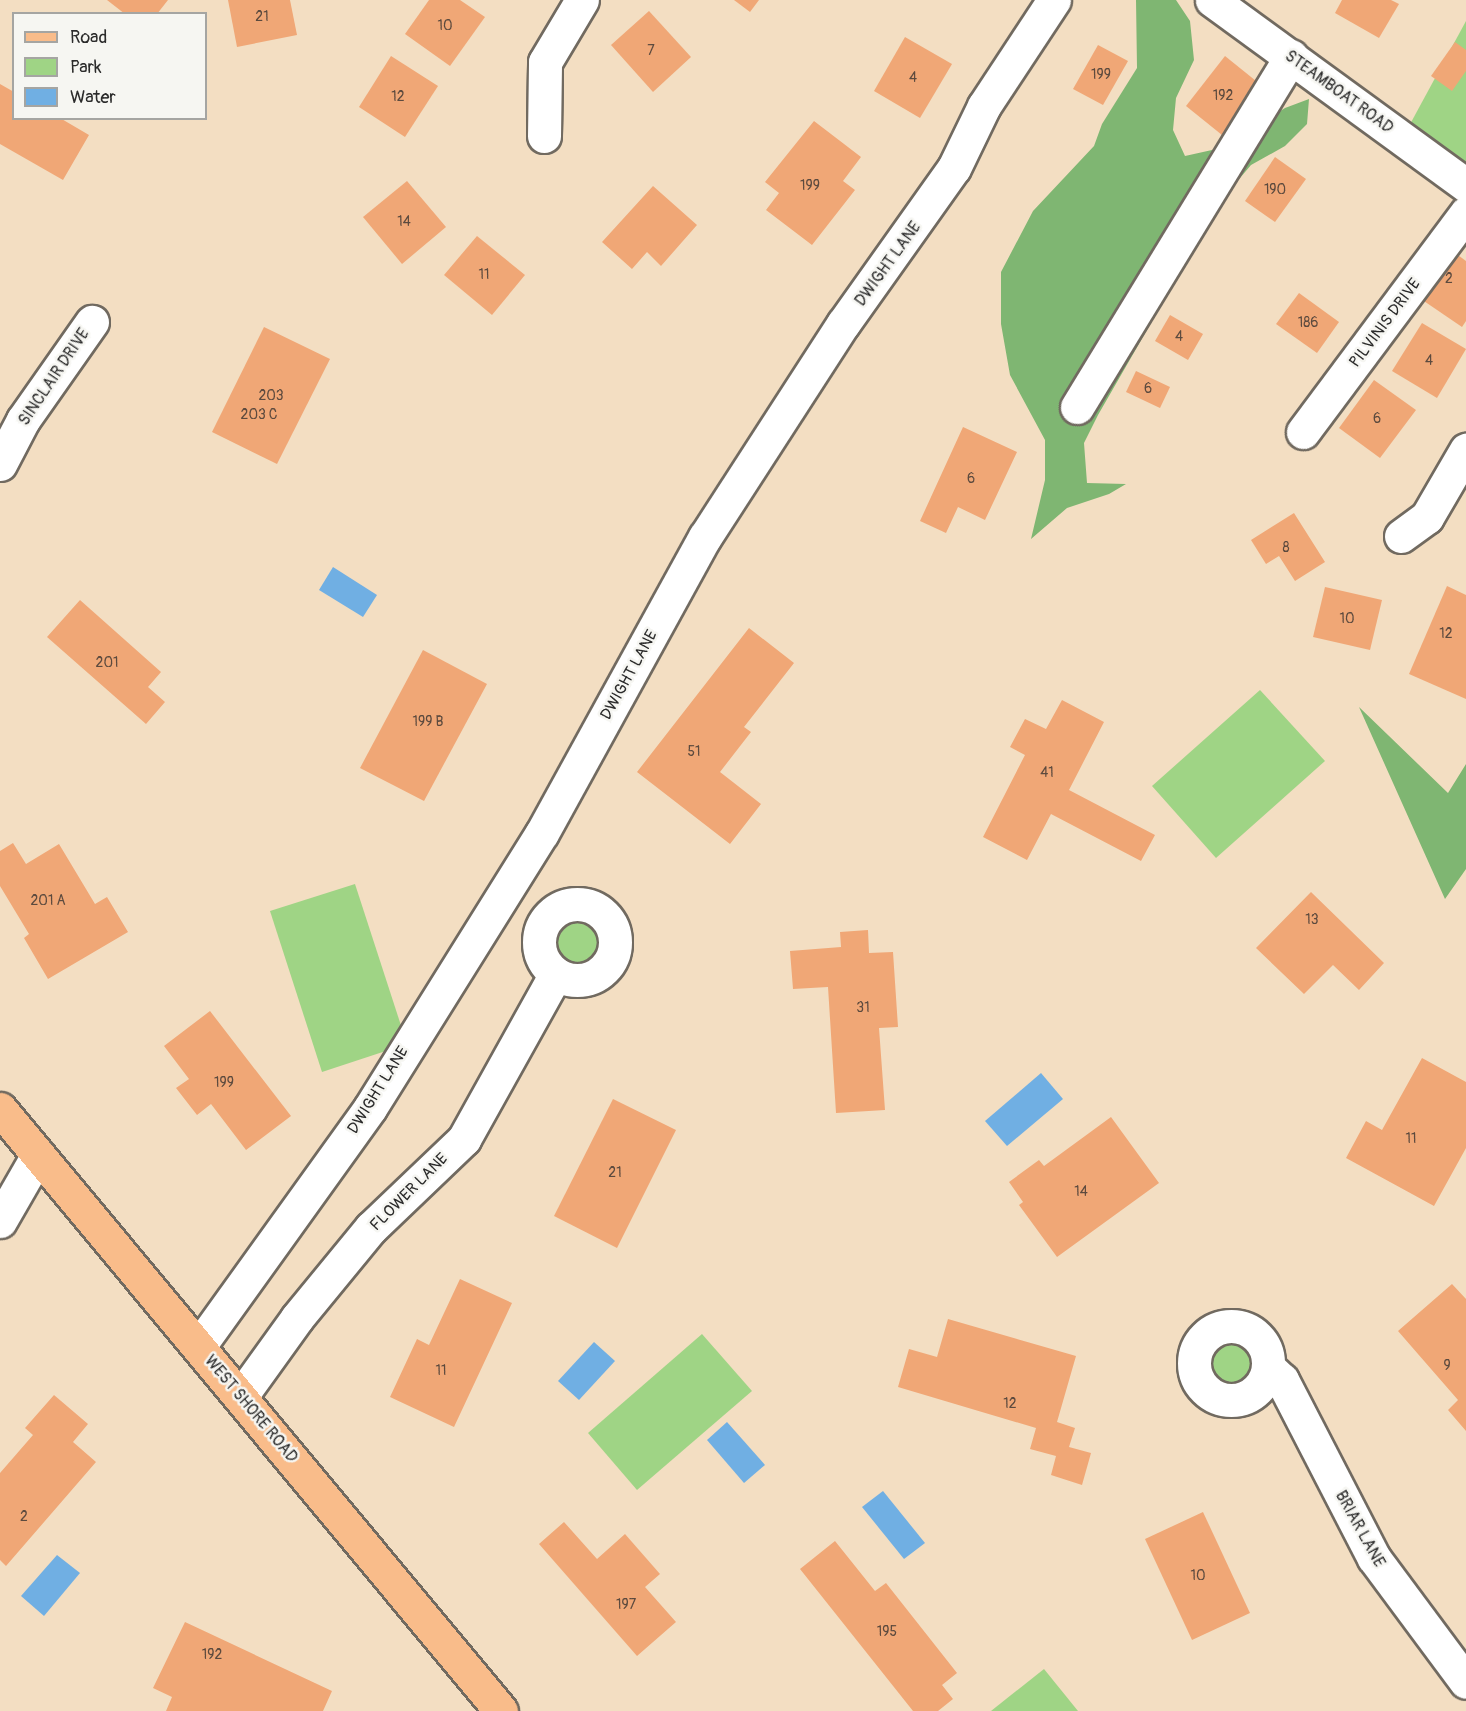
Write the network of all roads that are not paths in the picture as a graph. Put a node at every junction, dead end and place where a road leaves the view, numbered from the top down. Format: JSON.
{"nodes":[{"id":1,"x":582,"y":0,"type":"edge"},
{"id":2,"x":1054,"y":0,"type":"edge"},
{"id":3,"x":1212,"y":0,"type":"edge"},
{"id":4,"x":1291,"y":56,"type":"junction"},
{"id":5,"x":544,"y":136,"type":"dead end"},
{"id":6,"x":1466,"y":185,"type":"edge"},
{"id":7,"x":1466,"y":213,"type":"edge"},
{"id":8,"x":92,"y":322,"type":"dead end"},
{"id":9,"x":1077,"y":407,"type":"dead end"},
{"id":10,"x":1303,"y":432,"type":"dead end"},
{"id":11,"x":1466,"y":450,"type":"edge"},
{"id":12,"x":0,"y":464,"type":"edge"},
{"id":13,"x":1401,"y":536,"type":"dead end"},
{"id":14,"x":556,"y":974,"type":"dead end"},
{"id":15,"x":0,"y":1109,"type":"edge"},
{"id":16,"x":38,"y":1155,"type":"junction"},
{"id":17,"x":0,"y":1221,"type":"edge"},
{"id":18,"x":199,"y":1346,"type":"junction"},
{"id":19,"x":1268,"y":1367,"type":"dead end"},
{"id":20,"x":240,"y":1396,"type":"junction"},
{"id":21,"x":1466,"y":1682,"type":"edge"},
{"id":22,"x":501,"y":1711,"type":"edge"}],
"edges":[{"from":1,"to":5,"type":"street"},
{"from":2,"to":18,"type":"street","name":"DWIGHT LANE"},
{"from":3,"to":4,"type":"street","name":"STEAMBOAT ROAD"},
{"from":4,"to":6,"type":"street","name":"STEAMBOAT ROAD"},
{"from":4,"to":9,"type":"street"},
{"from":7,"to":10,"type":"street","name":"PILVINIS DRIVE"},
{"from":8,"to":12,"type":"street","name":"SINCLAIR DRIVE"},
{"from":11,"to":13,"type":"street"},
{"from":14,"to":20,"type":"street","name":"FLOWER LANE"},
{"from":15,"to":16,"type":"main road","name":"WEST SHORE ROAD"},
{"from":16,"to":17,"type":"street"},
{"from":16,"to":18,"type":"main road","name":"WEST SHORE ROAD"},
{"from":18,"to":20,"type":"main road","name":"WEST SHORE ROAD"},
{"from":19,"to":21,"type":"street","name":"BRIAR LANE"},
{"from":20,"to":22,"type":"main road","name":"WEST SHORE ROAD"}]}
